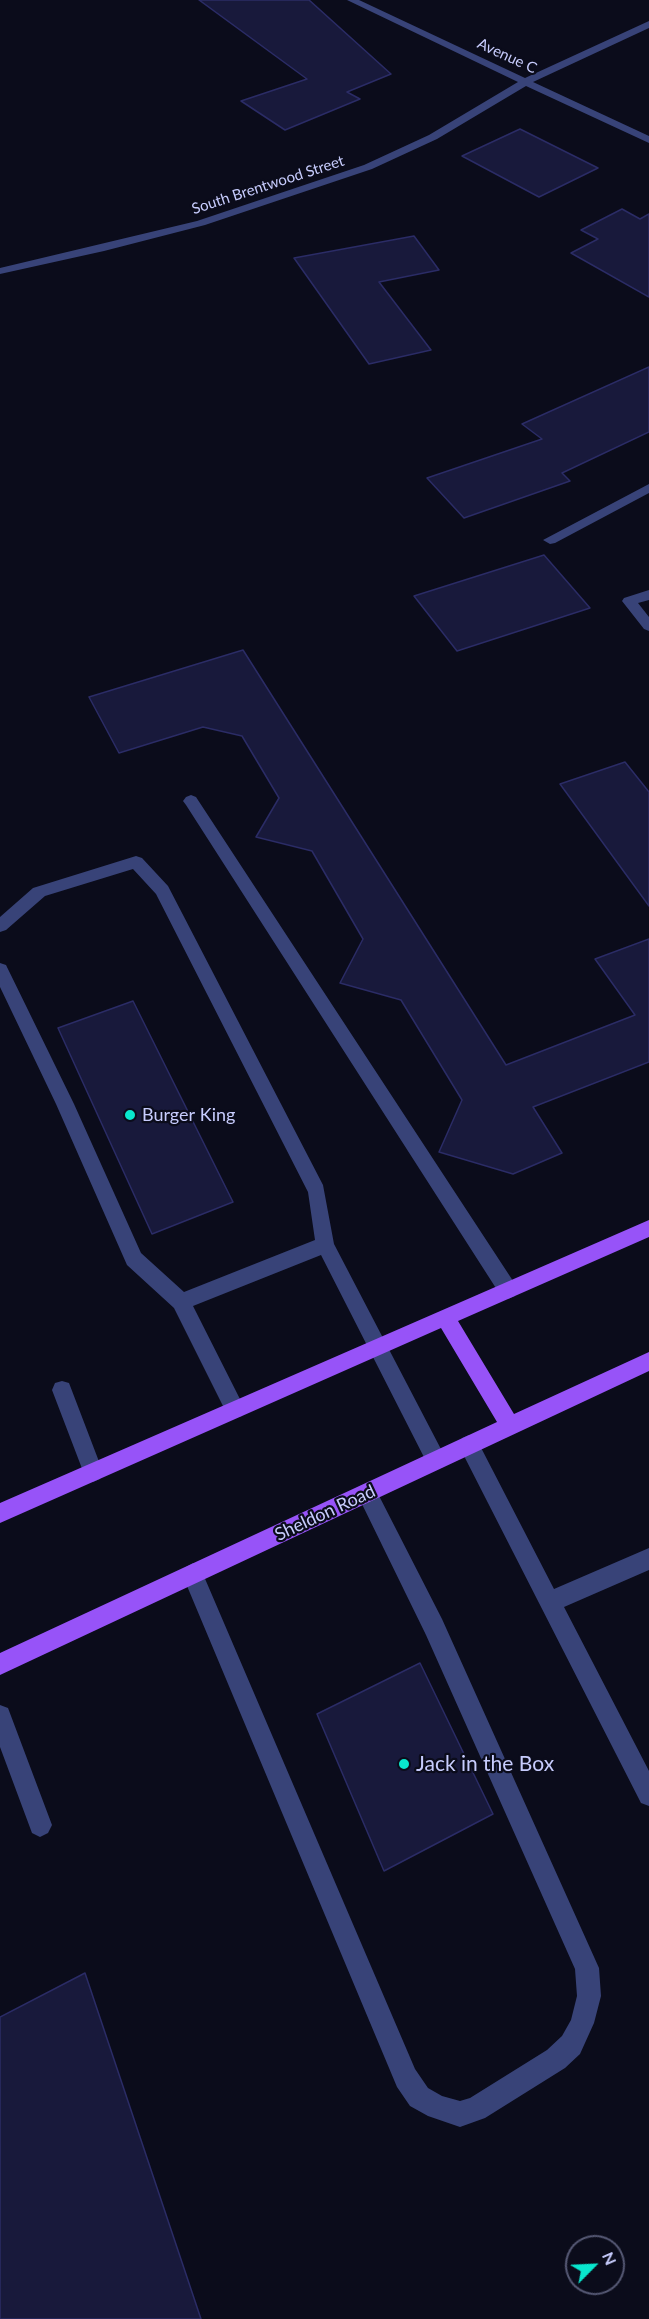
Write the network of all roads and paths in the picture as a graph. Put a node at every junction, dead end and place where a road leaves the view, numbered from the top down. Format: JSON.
{"nodes":[{"id":1,"x":352,"y":0,"type":"edge"},
{"id":2,"x":649,"y":24,"type":"edge"},
{"id":3,"x":527,"y":81,"type":"junction"},
{"id":4,"x":649,"y":140,"type":"edge"},
{"id":5,"x":0,"y":271,"type":"edge"},
{"id":6,"x":649,"y":488,"type":"edge"},
{"id":7,"x":550,"y":540,"type":"dead end"},
{"id":8,"x":649,"y":594,"type":"edge"},
{"id":9,"x":649,"y":626,"type":"edge"},
{"id":10,"x":191,"y":801,"type":"dead end"},
{"id":11,"x":0,"y":926,"type":"edge"},
{"id":12,"x":0,"y":970,"type":"edge"},
{"id":13,"x":649,"y":1228,"type":"edge"},
{"id":14,"x":325,"y":1245,"type":"junction"},
{"id":15,"x":507,"y":1290,"type":"junction"},
{"id":16,"x":181,"y":1302,"type":"junction"},
{"id":17,"x":445,"y":1317,"type":"junction"},
{"id":18,"x":379,"y":1346,"type":"junction"},
{"id":19,"x":649,"y":1361,"type":"edge"},
{"id":20,"x":63,"y":1390,"type":"dead end"},
{"id":21,"x":235,"y":1409,"type":"junction"},
{"id":22,"x":510,"y":1425,"type":"junction"},
{"id":23,"x":469,"y":1445,"type":"junction"},
{"id":24,"x":436,"y":1460,"type":"junction"},
{"id":25,"x":93,"y":1472,"type":"junction"},
{"id":26,"x":367,"y":1493,"type":"junction"},
{"id":27,"x":0,"y":1513,"type":"edge"},
{"id":28,"x":649,"y":1559,"type":"edge"},
{"id":29,"x":193,"y":1574,"type":"junction"},
{"id":30,"x":550,"y":1602,"type":"junction"},
{"id":31,"x":0,"y":1664,"type":"edge"},
{"id":32,"x":0,"y":1716,"type":"edge"},
{"id":33,"x":649,"y":1795,"type":"edge"},
{"id":34,"x":40,"y":1825,"type":"dead end"}],
"edges":[{"from":1,"to":3,"type":"street","name":"Avenue C"},
{"from":2,"to":3,"type":"street","name":"South Brentwood Street"},
{"from":3,"to":4,"type":"street","name":"Avenue C"},
{"from":3,"to":5,"type":"street","name":"South Brentwood Street"},
{"from":6,"to":7,"type":"street"},
{"from":8,"to":9,"type":"street"},
{"from":10,"to":15,"type":"street"},
{"from":11,"to":14,"type":"street"},
{"from":12,"to":16,"type":"street"},
{"from":13,"to":15,"type":"main road"},
{"from":14,"to":16,"type":"street"},
{"from":14,"to":18,"type":"street"},
{"from":15,"to":17,"type":"main road"},
{"from":16,"to":21,"type":"street"},
{"from":17,"to":18,"type":"main road"},
{"from":17,"to":22,"type":"main road"},
{"from":18,"to":21,"type":"main road"},
{"from":18,"to":24,"type":"street"},
{"from":19,"to":22,"type":"main road","name":"Sheldon Road"},
{"from":20,"to":25,"type":"street"},
{"from":21,"to":25,"type":"main road"},
{"from":22,"to":23,"type":"main road","name":"Sheldon Road"},
{"from":23,"to":24,"type":"main road","name":"Sheldon Road"},
{"from":23,"to":30,"type":"street"},
{"from":24,"to":26,"type":"main road","name":"Sheldon Road"},
{"from":25,"to":27,"type":"main road"},
{"from":26,"to":29,"type":"main road","name":"Sheldon Road"},
{"from":26,"to":29,"type":"street"},
{"from":28,"to":30,"type":"street"},
{"from":29,"to":31,"type":"main road","name":"Sheldon Road"},
{"from":30,"to":33,"type":"street"},
{"from":32,"to":34,"type":"street"}]}
